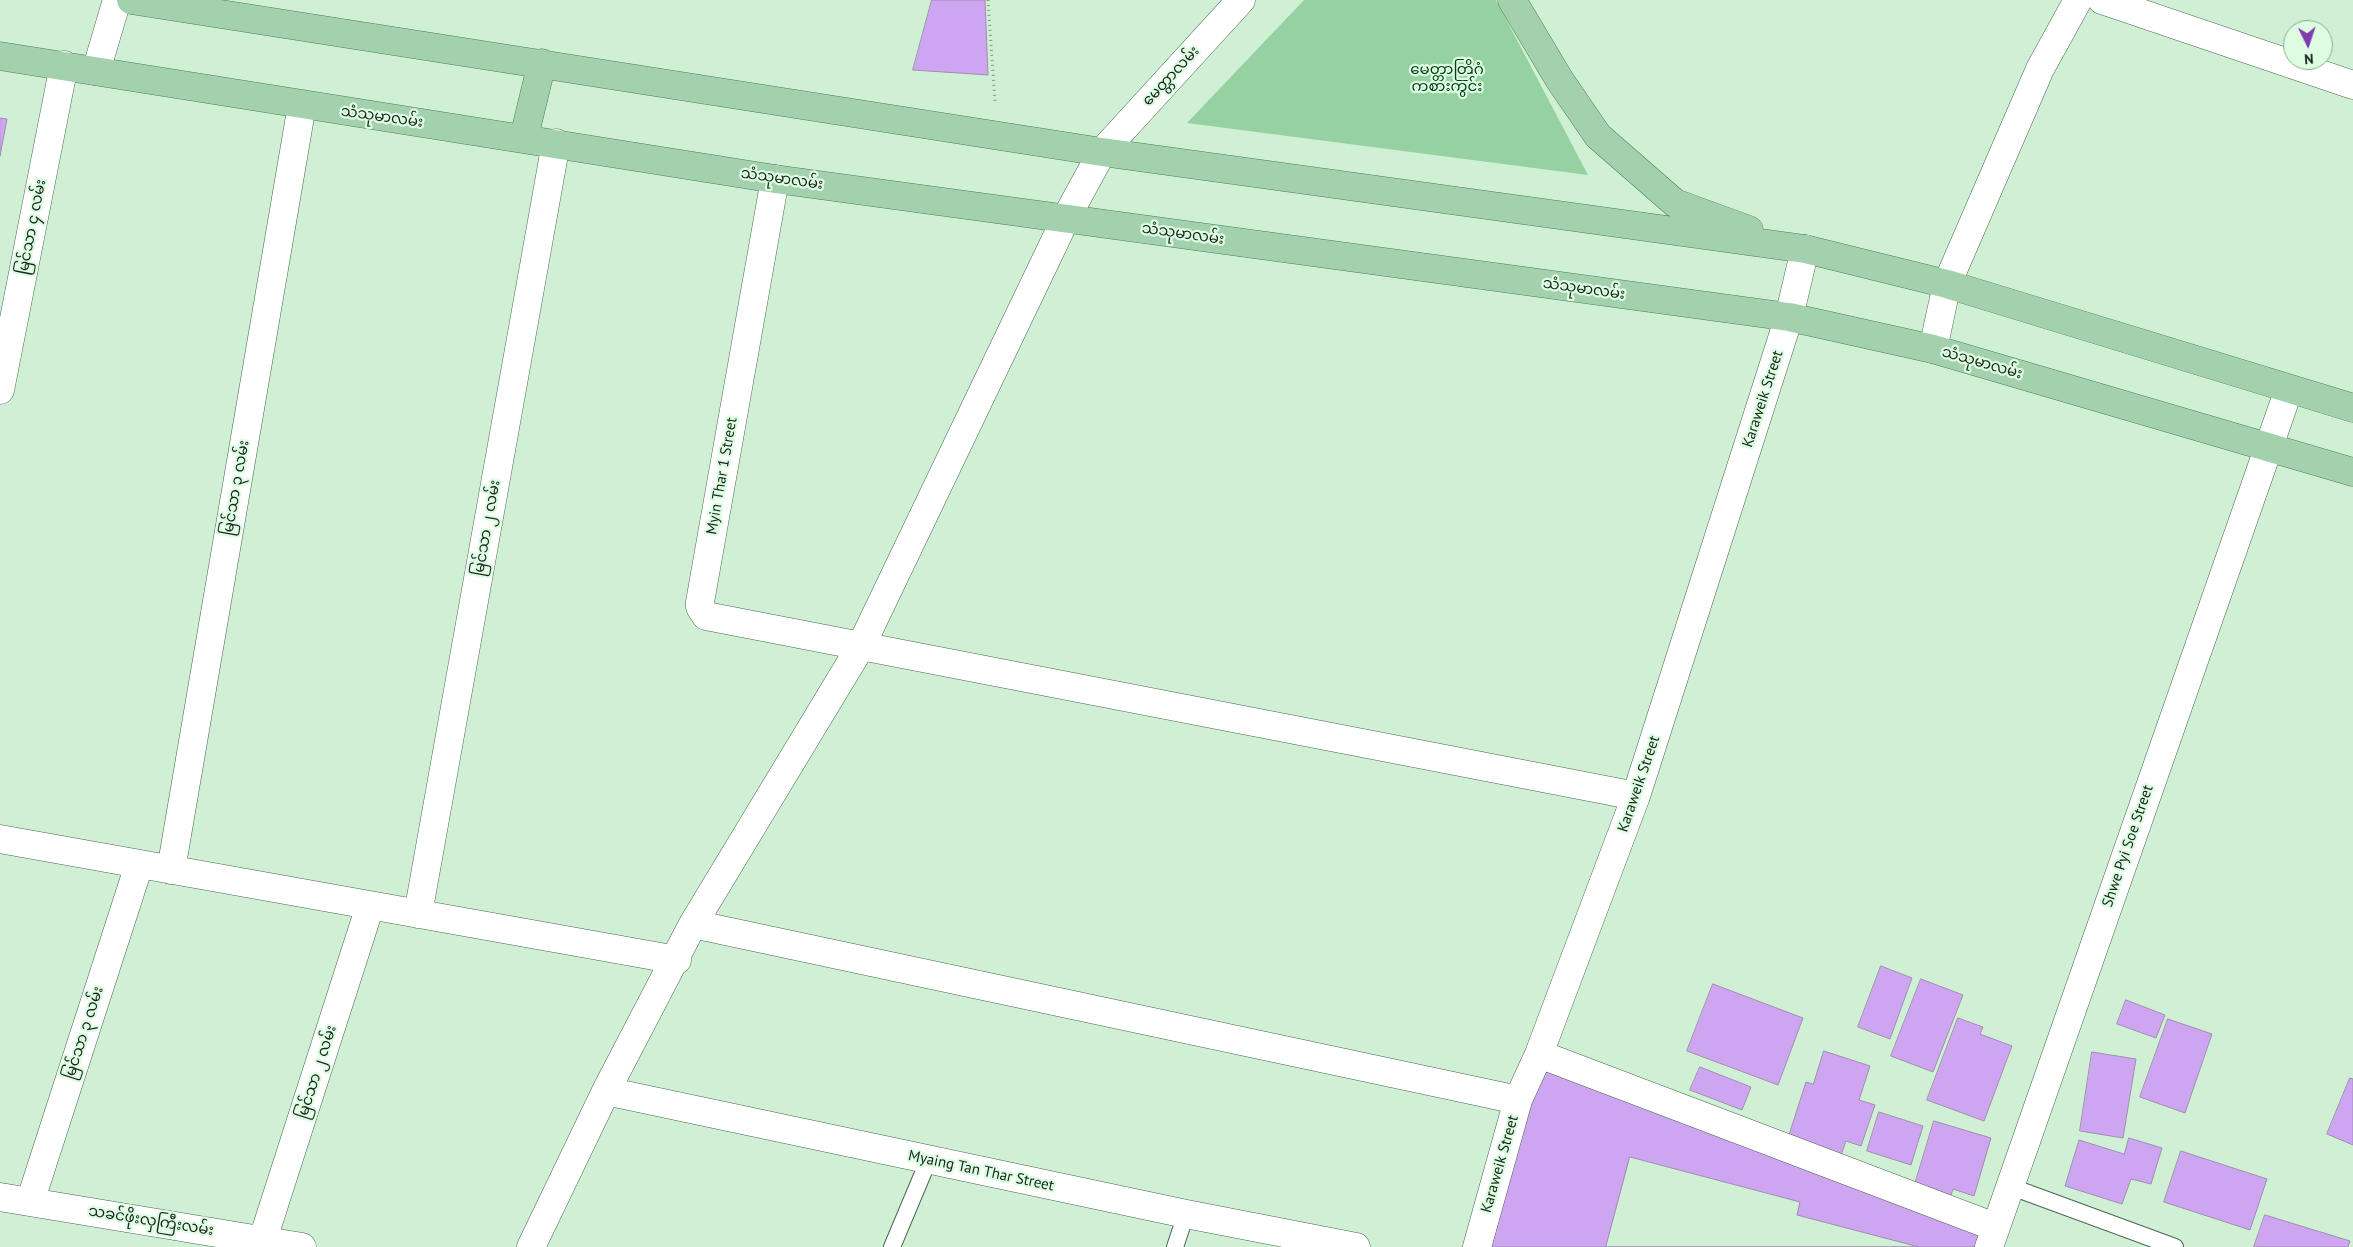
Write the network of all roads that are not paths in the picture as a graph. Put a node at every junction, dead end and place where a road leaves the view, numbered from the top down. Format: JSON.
{"nodes":[{"id":1,"x":117,"y":0,"type":"edge"},
{"id":2,"x":131,"y":0,"type":"edge"},
{"id":3,"x":1241,"y":0,"type":"edge"},
{"id":4,"x":1512,"y":0,"type":"edge"},
{"id":5,"x":2078,"y":0,"type":"edge"},
{"id":6,"x":2102,"y":0,"type":"edge"},
{"id":7,"x":0,"y":56,"type":"edge"},
{"id":8,"x":542,"y":63,"type":"junction"},
{"id":9,"x":64,"y":65,"type":"junction"},
{"id":10,"x":96,"y":71,"type":"junction"},
{"id":11,"x":2353,"y":85,"type":"edge"},
{"id":12,"x":302,"y":105,"type":"junction"},
{"id":13,"x":524,"y":137,"type":"junction"},
{"id":14,"x":556,"y":143,"type":"junction"},
{"id":15,"x":1102,"y":152,"type":"junction"},
{"id":16,"x":775,"y":179,"type":"junction"},
{"id":17,"x":1066,"y":218,"type":"junction"},
{"id":18,"x":1805,"y":249,"type":"junction"},
{"id":19,"x":1947,"y":284,"type":"junction"},
{"id":20,"x":1789,"y":317,"type":"junction"},
{"id":21,"x":1932,"y":349,"type":"junction"},
{"id":22,"x":2289,"y":389,"type":"junction"},
{"id":23,"x":0,"y":390,"type":"edge"},
{"id":24,"x":2353,"y":408,"type":"edge"},
{"id":25,"x":2269,"y":446,"type":"junction"},
{"id":26,"x":2353,"y":472,"type":"edge"},
{"id":27,"x":860,"y":646,"type":"junction"},
{"id":28,"x":1636,"y":796,"type":"junction"},
{"id":29,"x":0,"y":840,"type":"edge"},
{"id":30,"x":139,"y":865,"type":"junction"},
{"id":31,"x":171,"y":870,"type":"junction"},
{"id":32,"x":370,"y":906,"type":"junction"},
{"id":33,"x":418,"y":914,"type":"junction"},
{"id":34,"x":693,"y":924,"type":"junction"},
{"id":35,"x":677,"y":960,"type":"junction"},
{"id":36,"x":1539,"y":1054,"type":"junction"},
{"id":37,"x":606,"y":1091,"type":"junction"},
{"id":38,"x":1518,"y":1100,"type":"junction"},
{"id":39,"x":929,"y":1159,"type":"junction"},
{"id":40,"x":2009,"y":1186,"type":"junction"},
{"id":41,"x":0,"y":1197,"type":"edge"},
{"id":42,"x":30,"y":1202,"type":"junction"},
{"id":43,"x":1186,"y":1214,"type":"junction"},
{"id":44,"x":1992,"y":1237,"type":"edge"},
{"id":45,"x":263,"y":1239,"type":"junction"},
{"id":46,"x":302,"y":1247,"type":"edge"},
{"id":47,"x":531,"y":1247,"type":"edge"},
{"id":48,"x":892,"y":1247,"type":"edge"},
{"id":49,"x":1175,"y":1247,"type":"edge"},
{"id":50,"x":1356,"y":1247,"type":"edge"},
{"id":51,"x":1477,"y":1247,"type":"edge"},
{"id":52,"x":2175,"y":1247,"type":"edge"}],
"edges":[{"from":1,"to":10,"type":"street"},
{"from":2,"to":8,"type":"main road"},
{"from":3,"to":15,"type":"street","name":"မေတ္တာလမ်း"},
{"from":4,"to":18,"type":"main road"},
{"from":5,"to":19,"type":"street"},
{"from":6,"to":11,"type":"street"},
{"from":7,"to":9,"type":"main road","name":"သံသုမာလမ်း"},
{"from":8,"to":13,"type":"main road"},
{"from":8,"to":15,"type":"main road"},
{"from":9,"to":10,"type":"main road","name":"သံသုမာလမ်း"},
{"from":9,"to":23,"type":"street","name":"မြင်သာ ၄ လမ်း"},
{"from":10,"to":12,"type":"main road","name":"သံသုမာလမ်း"},
{"from":12,"to":13,"type":"main road","name":"သံသုမာလမ်း"},
{"from":12,"to":31,"type":"street","name":"မြင်သာ ၃ လမ်း"},
{"from":13,"to":14,"type":"main road","name":"သံသုမာလမ်း"},
{"from":14,"to":16,"type":"main road","name":"သံသုမာလမ်း"},
{"from":14,"to":33,"type":"street","name":"မြင်သာ ၂ လမ်း"},
{"from":15,"to":17,"type":"street","name":"မေတ္တာလမ်း"},
{"from":15,"to":18,"type":"main road"},
{"from":16,"to":17,"type":"main road","name":"သံသုမာလမ်း"},
{"from":16,"to":27,"type":"street","name":"Myin Thar 1 Street"},
{"from":17,"to":20,"type":"main road","name":"သံသုမာလမ်း"},
{"from":17,"to":27,"type":"street","name":"မေတ္တာလမ်း"},
{"from":18,"to":19,"type":"main road"},
{"from":18,"to":20,"type":"street","name":"Karaweik Street"},
{"from":19,"to":21,"type":"street"},
{"from":19,"to":22,"type":"main road"},
{"from":20,"to":21,"type":"main road","name":"သံသုမာလမ်း"},
{"from":20,"to":28,"type":"street","name":"Karaweik Street"},
{"from":21,"to":25,"type":"main road","name":"သံသုမာလမ်း"},
{"from":22,"to":24,"type":"main road"},
{"from":22,"to":25,"type":"street","name":"Shwe Pyi Soe Street"},
{"from":25,"to":26,"type":"main road","name":"သံသုမာလမ်း"},
{"from":25,"to":40,"type":"street","name":"Shwe Pyi Soe Street"},
{"from":27,"to":28,"type":"street","name":"Myin Thar 1 Street"},
{"from":27,"to":34,"type":"street","name":"မေတ္တာလမ်း"},
{"from":28,"to":36,"type":"street","name":"Karaweik Street"},
{"from":29,"to":30,"type":"street"},
{"from":30,"to":31,"type":"street"},
{"from":30,"to":42,"type":"street","name":"မြင်သာ ၃ လမ်း"},
{"from":31,"to":32,"type":"street"},
{"from":32,"to":33,"type":"street"},
{"from":32,"to":45,"type":"street","name":"မြင်သာ ၂ လမ်း"},
{"from":33,"to":35,"type":"street"},
{"from":34,"to":35,"type":"street","name":"မေတ္တာလမ်း"},
{"from":34,"to":38,"type":"street"},
{"from":35,"to":37,"type":"street","name":"မေတ္တာလမ်း"},
{"from":36,"to":38,"type":"street","name":"Karaweik Street"},
{"from":36,"to":44,"type":"street"},
{"from":37,"to":39,"type":"street","name":"Myaing Tan Thar Street"},
{"from":37,"to":47,"type":"street","name":"မေတ္တာလမ်း"},
{"from":38,"to":51,"type":"street","name":"Karaweik Street"},
{"from":39,"to":43,"type":"street","name":"Myaing Tan Thar Street"},
{"from":39,"to":48,"type":"lane"},
{"from":40,"to":44,"type":"street","name":"Shwe Pyi Soe Street"},
{"from":40,"to":52,"type":"lane"},
{"from":41,"to":42,"type":"street","name":"သခင်ဖိုးလှကြီးလမ်း"},
{"from":42,"to":45,"type":"street","name":"သခင်ဖိုးလှကြီးလမ်း"},
{"from":43,"to":49,"type":"lane"},
{"from":43,"to":50,"type":"street","name":"Myaing Tan Thar Street"},
{"from":45,"to":46,"type":"street","name":"သခင်ဖိုးလှကြီးလမ်း"}]}
